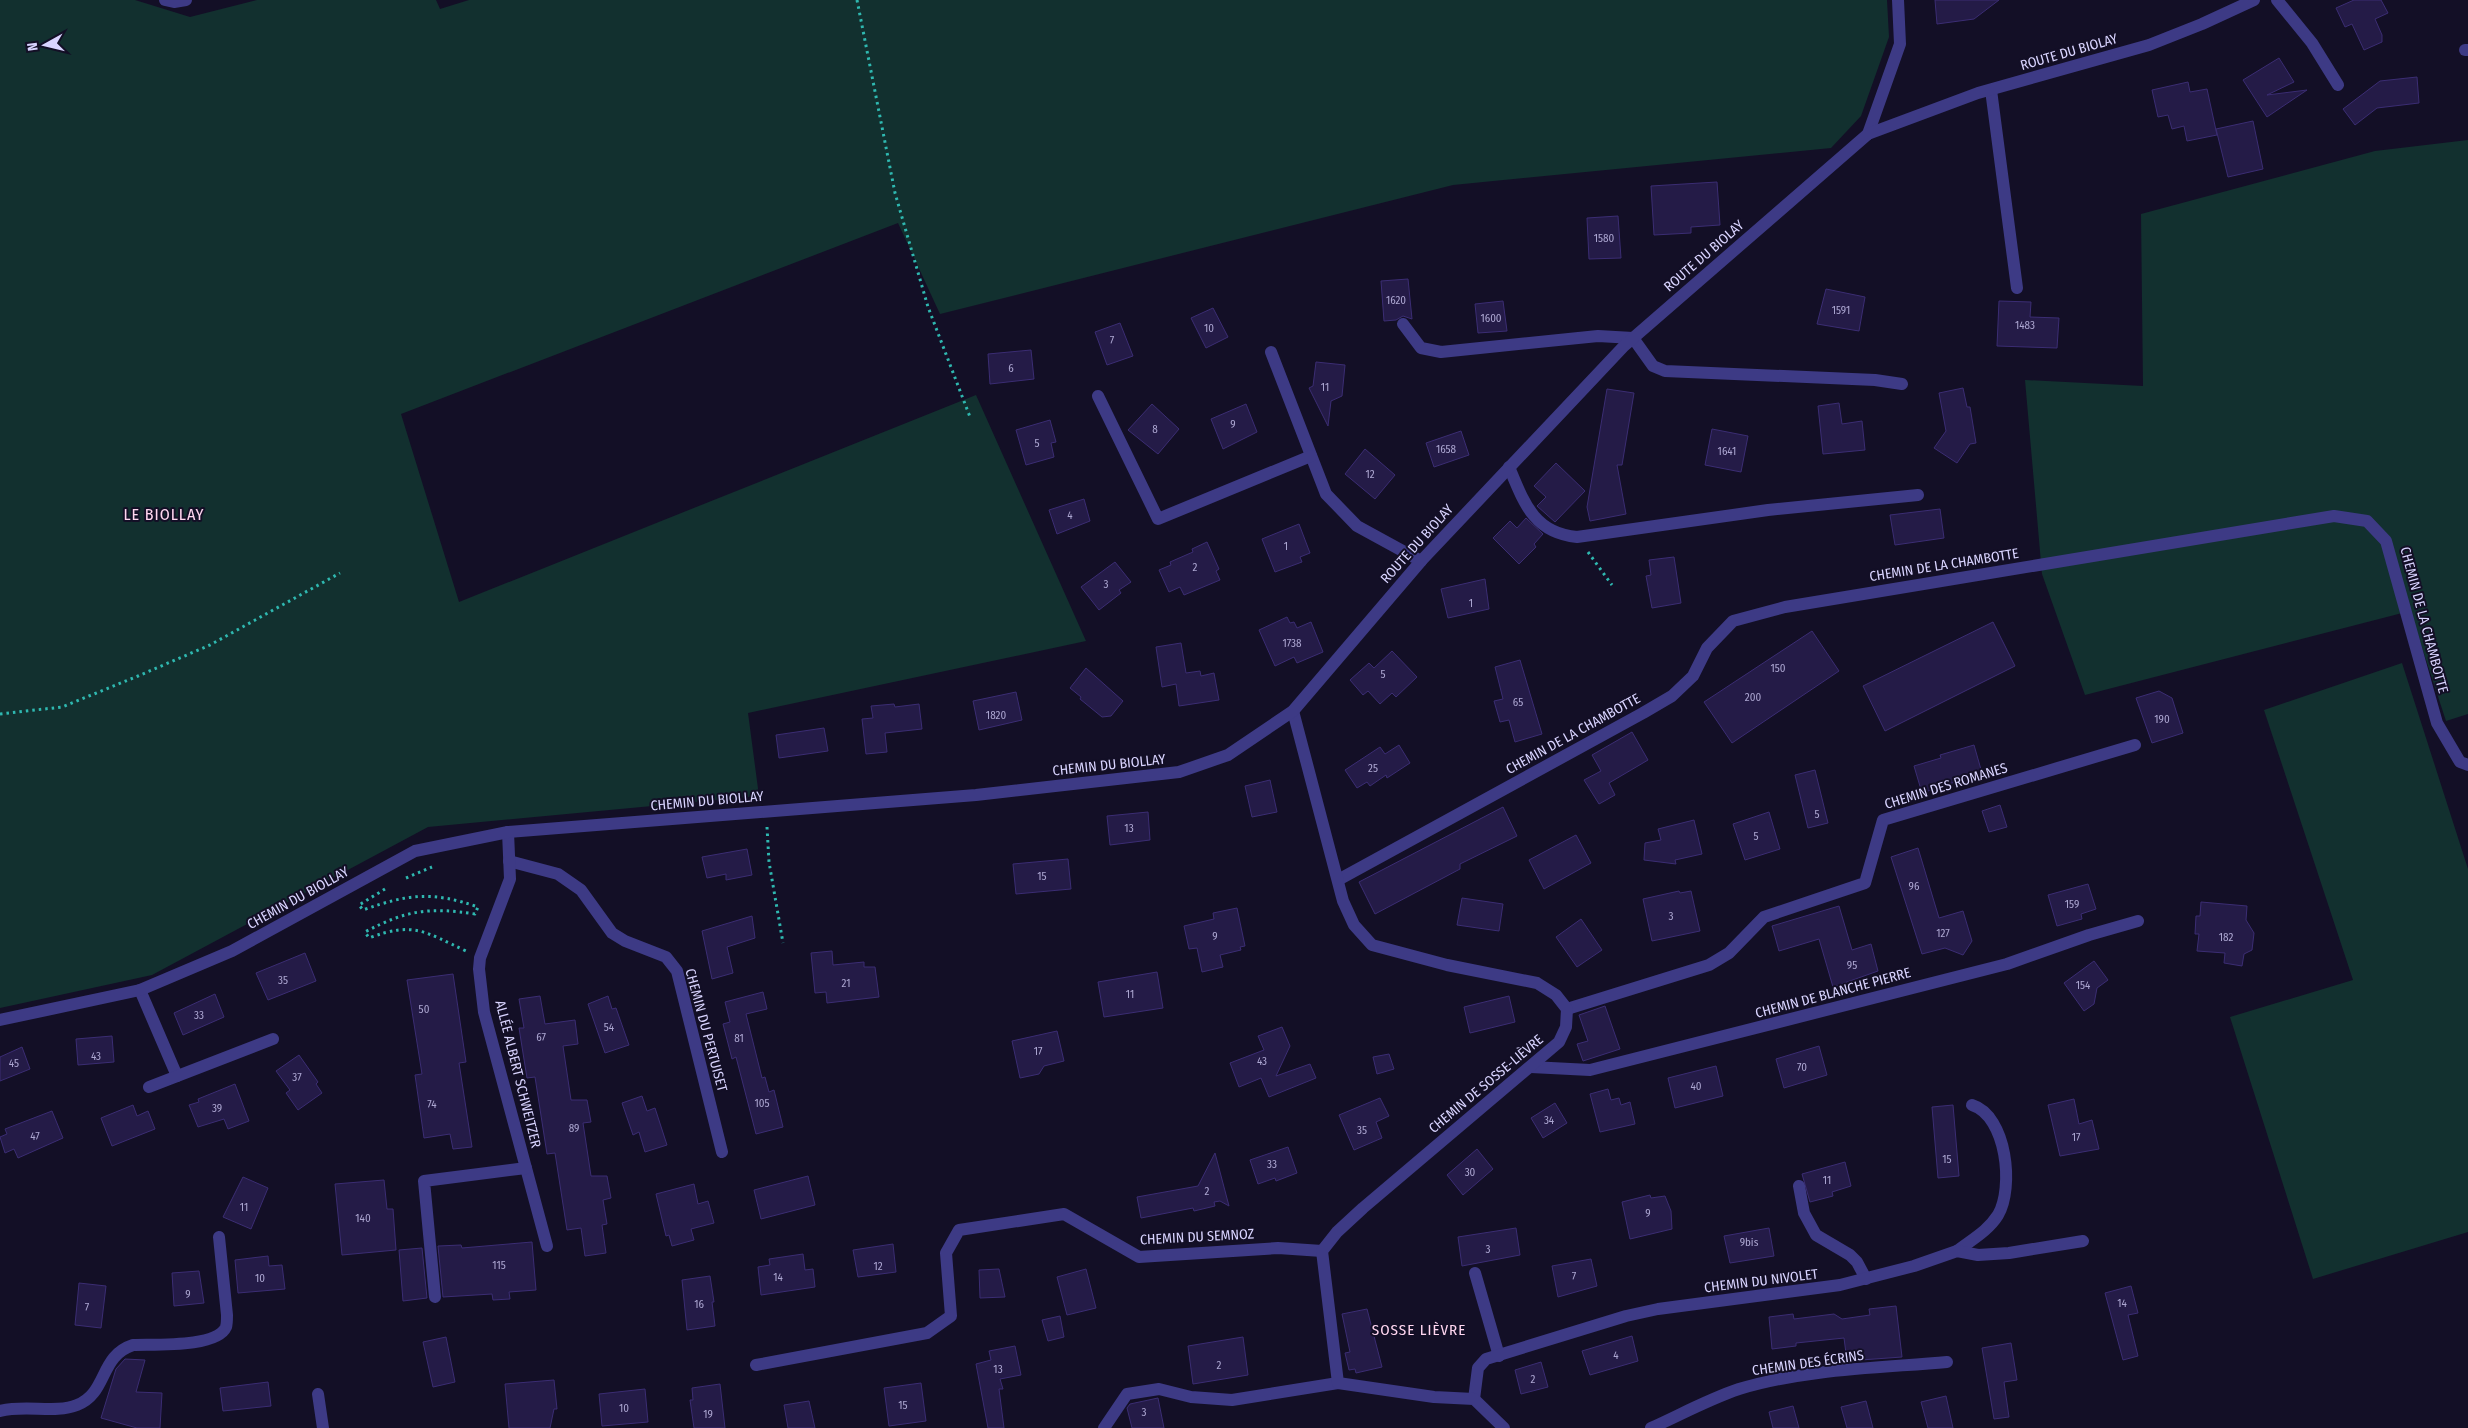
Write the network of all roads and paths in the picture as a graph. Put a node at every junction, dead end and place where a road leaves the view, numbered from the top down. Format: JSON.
{"nodes":[{"id":1,"x":165,"y":0,"type":"edge"},
{"id":2,"x":186,"y":0,"type":"edge"},
{"id":3,"x":857,"y":0,"type":"edge"},
{"id":4,"x":1898,"y":0,"type":"edge"},
{"id":5,"x":2254,"y":0,"type":"edge"},
{"id":6,"x":2277,"y":0,"type":"edge"},
{"id":7,"x":2338,"y":85,"type":"dead end"},
{"id":8,"x":1992,"y":90,"type":"junction"},
{"id":9,"x":1868,"y":134,"type":"junction"},
{"id":10,"x":2017,"y":288,"type":"dead end"},
{"id":11,"x":1403,"y":324,"type":"dead end"},
{"id":12,"x":1633,"y":338,"type":"junction"},
{"id":13,"x":1271,"y":352,"type":"dead end"},
{"id":14,"x":1902,"y":384,"type":"dead end"},
{"id":15,"x":1098,"y":396,"type":"dead end"},
{"id":16,"x":970,"y":417,"type":"dead end"},
{"id":17,"x":1311,"y":456,"type":"junction"},
{"id":18,"x":1509,"y":467,"type":"junction"},
{"id":19,"x":1918,"y":495,"type":"dead end"},
{"id":20,"x":1577,"y":537,"type":"junction"},
{"id":21,"x":1421,"y":560,"type":"junction"},
{"id":22,"x":340,"y":574,"type":"dead end"},
{"id":23,"x":1612,"y":585,"type":"dead end"},
{"id":24,"x":1293,"y":711,"type":"junction"},
{"id":25,"x":0,"y":714,"type":"edge"},
{"id":26,"x":2136,"y":745,"type":"dead end"},
{"id":27,"x":2468,"y":765,"type":"edge"},
{"id":28,"x":766,"y":811,"type":"junction"},
{"id":29,"x":508,"y":832,"type":"junction"},
{"id":30,"x":446,"y":845,"type":"junction"},
{"id":31,"x":509,"y":861,"type":"junction"},
{"id":32,"x":1338,"y":880,"type":"junction"},
{"id":33,"x":399,"y":881,"type":"dead end"},
{"id":34,"x":391,"y":886,"type":"dead end"},
{"id":35,"x":2138,"y":921,"type":"dead end"},
{"id":36,"x":784,"y":943,"type":"dead end"},
{"id":37,"x":480,"y":958,"type":"junction"},
{"id":38,"x":140,"y":990,"type":"junction"},
{"id":39,"x":1567,"y":1009,"type":"junction"},
{"id":40,"x":0,"y":1020,"type":"edge"},
{"id":41,"x":273,"y":1039,"type":"dead end"},
{"id":42,"x":1531,"y":1067,"type":"junction"},
{"id":43,"x":177,"y":1076,"type":"junction"},
{"id":44,"x":149,"y":1087,"type":"dead end"},
{"id":45,"x":1972,"y":1105,"type":"dead end"},
{"id":46,"x":722,"y":1152,"type":"dead end"},
{"id":47,"x":526,"y":1168,"type":"junction"},
{"id":48,"x":1799,"y":1186,"type":"dead end"},
{"id":49,"x":219,"y":1237,"type":"dead end"},
{"id":50,"x":2083,"y":1241,"type":"dead end"},
{"id":51,"x":547,"y":1246,"type":"dead end"},
{"id":52,"x":1322,"y":1251,"type":"junction"},
{"id":53,"x":1957,"y":1251,"type":"junction"},
{"id":54,"x":1476,"y":1273,"type":"dead end"},
{"id":55,"x":1866,"y":1279,"type":"junction"},
{"id":56,"x":435,"y":1297,"type":"dead end"},
{"id":57,"x":1498,"y":1356,"type":"junction"},
{"id":58,"x":1947,"y":1362,"type":"dead end"},
{"id":59,"x":756,"y":1365,"type":"dead end"},
{"id":60,"x":1338,"y":1383,"type":"junction"},
{"id":61,"x":318,"y":1394,"type":"dead end"},
{"id":62,"x":1474,"y":1398,"type":"junction"},
{"id":63,"x":0,"y":1411,"type":"edge"},
{"id":64,"x":323,"y":1428,"type":"edge"},
{"id":65,"x":1104,"y":1428,"type":"edge"},
{"id":66,"x":1504,"y":1428,"type":"edge"},
{"id":67,"x":1651,"y":1428,"type":"edge"}],
"edges":[{"from":1,"to":2,"type":"street"},
{"from":3,"to":16,"type":"path"},
{"from":4,"to":9,"type":"street"},
{"from":5,"to":8,"type":"street","name":"ROUTE DU BIOLAY"},
{"from":6,"to":7,"type":"street"},
{"from":8,"to":9,"type":"street","name":"ROUTE DU BIOLAY"},
{"from":8,"to":10,"type":"street"},
{"from":9,"to":12,"type":"street","name":"ROUTE DU BIOLAY"},
{"from":11,"to":12,"type":"street"},
{"from":12,"to":14,"type":"street"},
{"from":12,"to":18,"type":"street","name":"ROUTE DU BIOLAY"},
{"from":13,"to":17,"type":"street"},
{"from":15,"to":17,"type":"street"},
{"from":17,"to":21,"type":"street"},
{"from":18,"to":20,"type":"street"},
{"from":18,"to":21,"type":"street","name":"ROUTE DU BIOLAY"},
{"from":19,"to":20,"type":"street"},
{"from":20,"to":23,"type":"path"},
{"from":21,"to":24,"type":"street","name":"ROUTE DU BIOLAY"},
{"from":22,"to":25,"type":"path"},
{"from":24,"to":28,"type":"street","name":"CHEMIN DU BIOLLAY"},
{"from":24,"to":32,"type":"street"},
{"from":26,"to":39,"type":"street","name":"CHEMIN DES ROMANES"},
{"from":27,"to":32,"type":"street","name":"CHEMIN DE LA CHAMBOTTE"},
{"from":28,"to":29,"type":"street","name":"CHEMIN DU BIOLLAY"},
{"from":28,"to":36,"type":"path"},
{"from":29,"to":30,"type":"street","name":"CHEMIN DU BIOLLAY"},
{"from":29,"to":31,"type":"street","name":"ALLÉE ALBERT SCHWEITZER"},
{"from":30,"to":33,"type":"path"},
{"from":30,"to":38,"type":"street","name":"CHEMIN DU BIOLLAY"},
{"from":31,"to":37,"type":"street","name":"ALLÉE ALBERT SCHWEITZER"},
{"from":31,"to":46,"type":"street","name":"CHEMIN DU PERTUISET"},
{"from":32,"to":39,"type":"street"},
{"from":34,"to":37,"type":"path"},
{"from":35,"to":42,"type":"street","name":"CHEMIN DE BLANCHE PIERRE"},
{"from":37,"to":47,"type":"street","name":"ALLÉE ALBERT SCHWEITZER"},
{"from":38,"to":40,"type":"street","name":"CHEMIN DU BIOLLAY"},
{"from":38,"to":43,"type":"street"},
{"from":39,"to":42,"type":"street","name":"CHEMIN DE SOSSE-LIÈVRE"},
{"from":41,"to":43,"type":"street"},
{"from":42,"to":52,"type":"street","name":"CHEMIN DE SOSSE-LIÈVRE"},
{"from":43,"to":44,"type":"street"},
{"from":45,"to":53,"type":"street"},
{"from":47,"to":51,"type":"street"},
{"from":47,"to":56,"type":"street","name":"ALLÉE ALBERT SCHWEITZER"},
{"from":48,"to":55,"type":"street"},
{"from":49,"to":63,"type":"street"},
{"from":50,"to":53,"type":"street","name":"CHEMIN DU NIVOLET"},
{"from":52,"to":59,"type":"street","name":"CHEMIN DU SEMNOZ"},
{"from":52,"to":60,"type":"street"},
{"from":53,"to":55,"type":"street","name":"CHEMIN DU NIVOLET"},
{"from":54,"to":57,"type":"street"},
{"from":55,"to":57,"type":"street","name":"CHEMIN DU NIVOLET"},
{"from":57,"to":62,"type":"street","name":"CHEMIN DU NIVOLET"},
{"from":58,"to":67,"type":"street","name":"CHEMIN DES ÉCRINS"},
{"from":60,"to":62,"type":"street"},
{"from":60,"to":65,"type":"street"},
{"from":61,"to":64,"type":"street"},
{"from":62,"to":66,"type":"street"}]}
